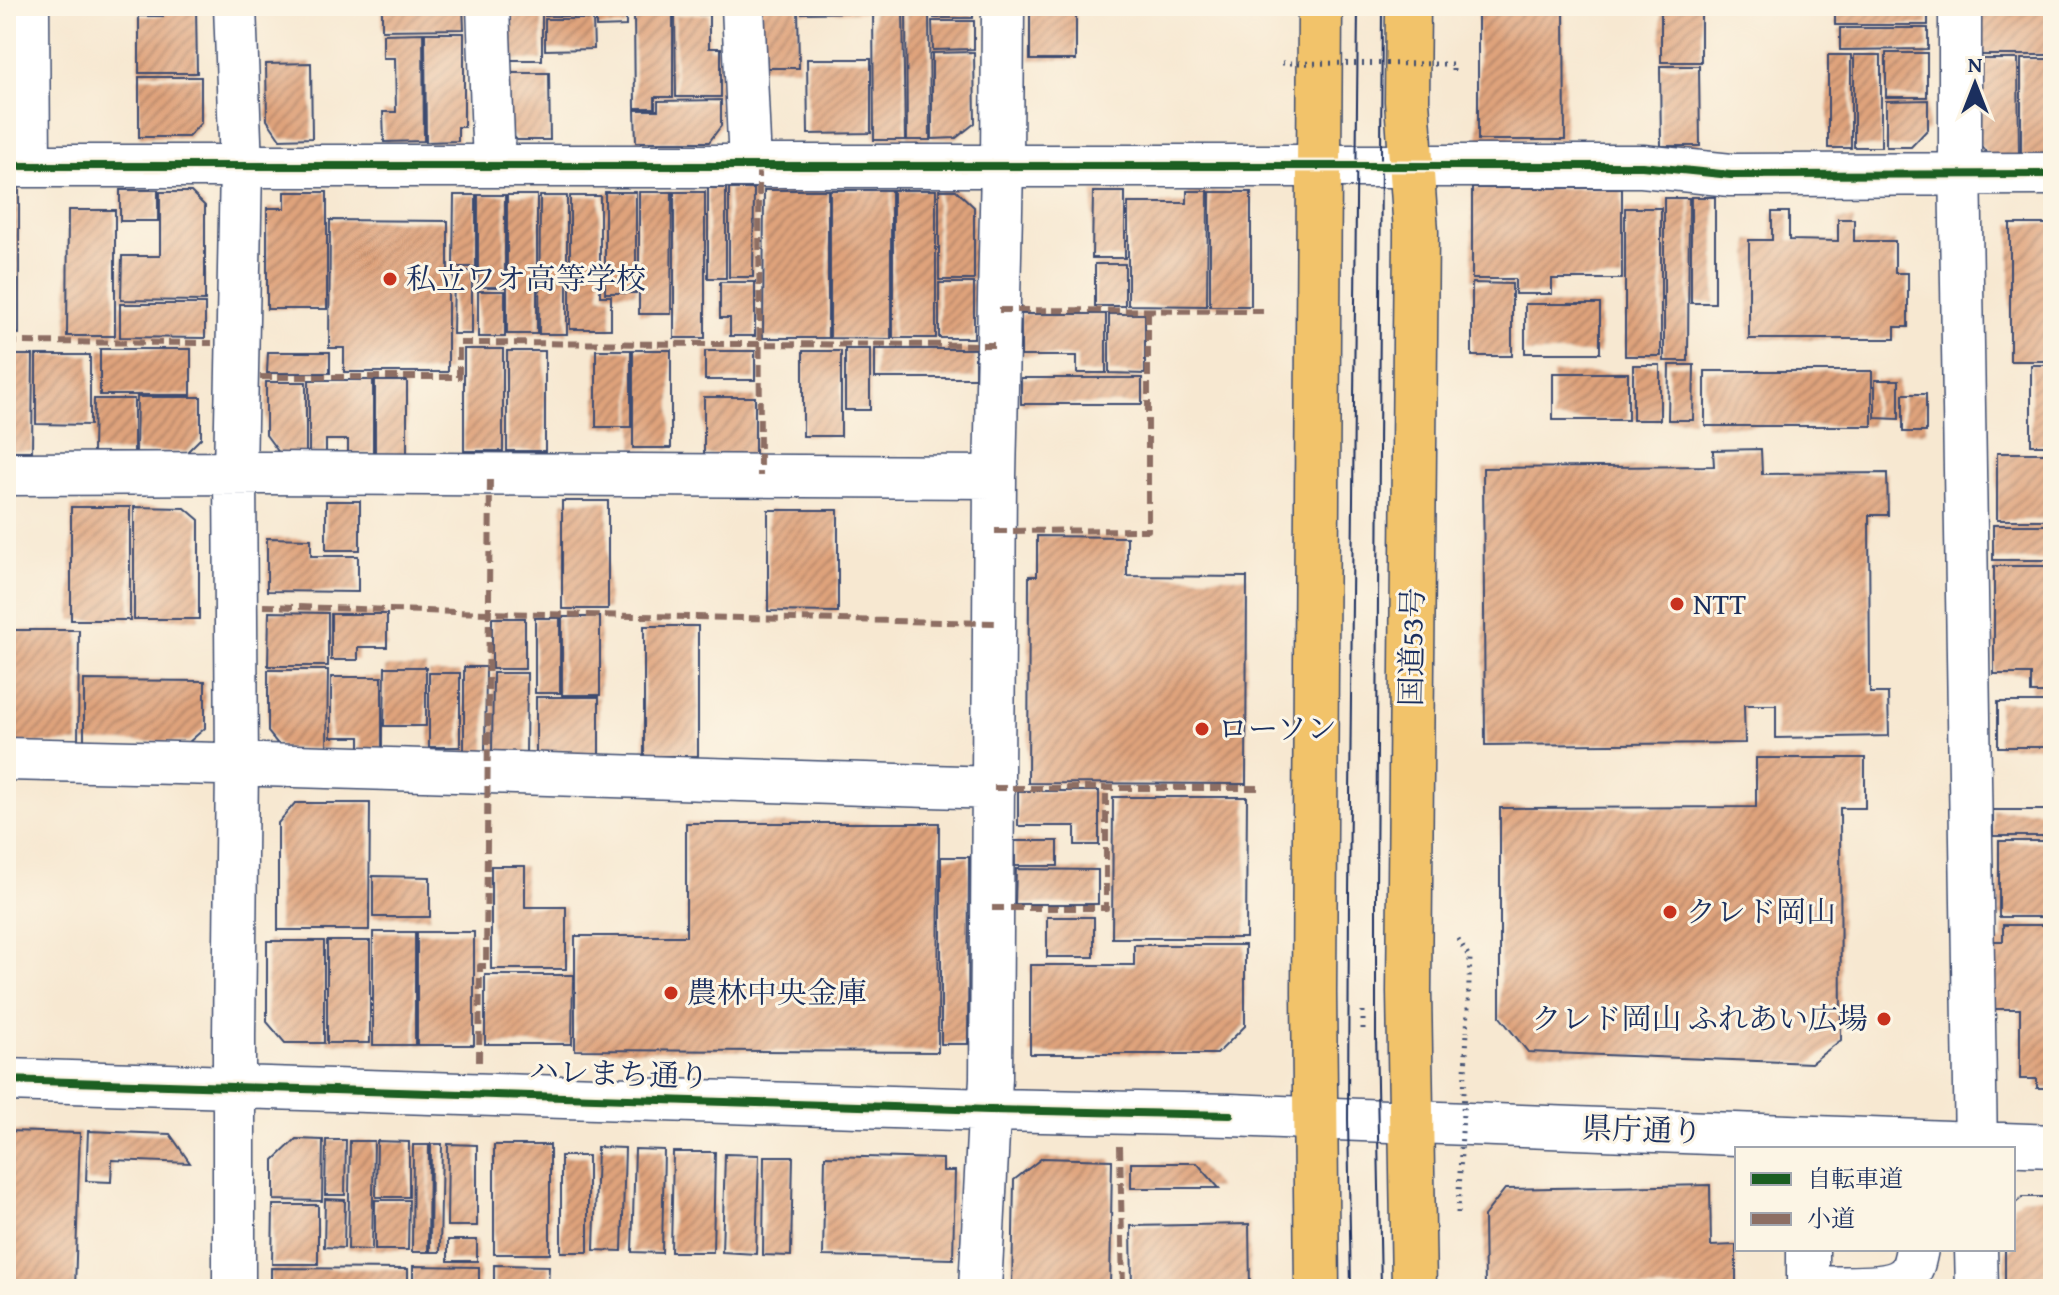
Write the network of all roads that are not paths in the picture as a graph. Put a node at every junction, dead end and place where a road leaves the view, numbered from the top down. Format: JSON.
{"nodes":[{"id":1,"x":28,"y":6,"type":"edge"},
{"id":2,"x":235,"y":6,"type":"edge"},
{"id":3,"x":488,"y":6,"type":"edge"},
{"id":4,"x":743,"y":6,"type":"edge"},
{"id":5,"x":1003,"y":6,"type":"edge"},
{"id":6,"x":1320,"y":6,"type":"edge"},
{"id":7,"x":1408,"y":6,"type":"edge"},
{"id":8,"x":1960,"y":6,"type":"edge"},
{"id":9,"x":18,"y":166,"type":"edge"},
{"id":10,"x":241,"y":166,"type":"junction"},
{"id":11,"x":494,"y":166,"type":"junction"},
{"id":12,"x":750,"y":166,"type":"junction"},
{"id":13,"x":1002,"y":166,"type":"junction"},
{"id":14,"x":1320,"y":166,"type":"junction"},
{"id":15,"x":1411,"y":166,"type":"junction"},
{"id":16,"x":1961,"y":173,"type":"junction"},
{"id":17,"x":2053,"y":174,"type":"edge"},
{"id":18,"x":235,"y":473,"type":"junction"},
{"id":19,"x":6,"y":474,"type":"edge"},
{"id":20,"x":995,"y":477,"type":"junction"},
{"id":21,"x":6,"y":759,"type":"edge"},
{"id":22,"x":237,"y":765,"type":"junction"},
{"id":23,"x":994,"y":788,"type":"junction"},
{"id":24,"x":6,"y":1080,"type":"edge"},
{"id":25,"x":234,"y":1086,"type":"junction"},
{"id":26,"x":990,"y":1110,"type":"junction"},
{"id":27,"x":1230,"y":1115,"type":"joint"},
{"id":28,"x":1315,"y":1118,"type":"junction"},
{"id":29,"x":1411,"y":1121,"type":"junction"},
{"id":30,"x":1810,"y":1143,"type":"edge"},
{"id":31,"x":1976,"y":1146,"type":"edge"},
{"id":32,"x":2053,"y":1146,"type":"edge"},
{"id":33,"x":1808,"y":1251,"type":"edge"},
{"id":34,"x":1917,"y":1251,"type":"edge"},
{"id":35,"x":1976,"y":1251,"type":"edge"},
{"id":36,"x":234,"y":1289,"type":"edge"},
{"id":37,"x":980,"y":1289,"type":"edge"},
{"id":38,"x":1317,"y":1289,"type":"edge"},
{"id":39,"x":1414,"y":1289,"type":"edge"},
{"id":40,"x":1977,"y":1289,"type":"edge"}],
"edges":[{"from":1,"to":9,"type":"street"},
{"from":2,"to":10,"type":"street"},
{"from":3,"to":11,"type":"street"},
{"from":4,"to":12,"type":"street"},
{"from":5,"to":13,"type":"street"},
{"from":6,"to":14,"type":"highway"},
{"from":7,"to":15,"type":"highway","name":"国道53号"},
{"from":8,"to":16,"type":"street"},
{"from":9,"to":10,"type":"street"},
{"from":10,"to":11,"type":"street"},
{"from":10,"to":18,"type":"street"},
{"from":11,"to":12,"type":"street"},
{"from":12,"to":13,"type":"street"},
{"from":13,"to":14,"type":"street"},
{"from":13,"to":20,"type":"street"},
{"from":14,"to":15,"type":"street"},
{"from":14,"to":28,"type":"highway"},
{"from":15,"to":16,"type":"street"},
{"from":15,"to":29,"type":"highway","name":"国道53号"},
{"from":16,"to":17,"type":"street"},
{"from":16,"to":31,"type":"street"},
{"from":18,"to":19,"type":"street"},
{"from":18,"to":20,"type":"street"},
{"from":18,"to":22,"type":"street"},
{"from":20,"to":23,"type":"street"},
{"from":21,"to":22,"type":"street"},
{"from":22,"to":23,"type":"street"},
{"from":22,"to":25,"type":"street"},
{"from":23,"to":26,"type":"street"},
{"from":24,"to":25,"type":"street","name":"ハレまち通り"},
{"from":25,"to":26,"type":"street","name":"ハレまち通り"},
{"from":25,"to":36,"type":"street"},
{"from":26,"to":27,"type":"street","name":"ハレまち通り"},
{"from":26,"to":37,"type":"street"},
{"from":27,"to":28,"type":"street","name":"県庁通り"},
{"from":28,"to":29,"type":"street","name":"県庁通り"},
{"from":28,"to":38,"type":"highway"},
{"from":29,"to":30,"type":"street","name":"県庁通り"},
{"from":29,"to":39,"type":"highway","name":"国道53号"},
{"from":30,"to":31,"type":"street","name":"県庁通り"},
{"from":31,"to":32,"type":"street","name":"県庁通り"},
{"from":33,"to":34,"type":"street"},
{"from":35,"to":40,"type":"street"}]}
